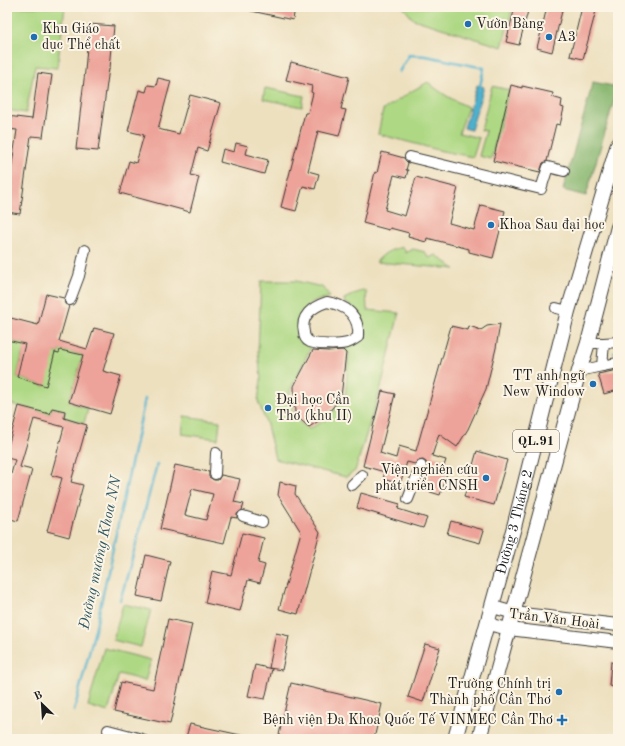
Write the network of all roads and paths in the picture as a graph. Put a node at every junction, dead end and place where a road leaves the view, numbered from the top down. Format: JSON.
{"nodes":[{"id":1,"x":618,"y":144,"type":"edge"},
{"id":2,"x":410,"y":157,"type":"dead end"},
{"id":3,"x":564,"y":171,"type":"dead end"},
{"id":4,"x":617,"y":231,"type":"edge"},
{"id":5,"x":85,"y":250,"type":"dead end"},
{"id":6,"x":70,"y":300,"type":"dead end"},
{"id":7,"x":618,"y":342,"type":"edge"},
{"id":8,"x":588,"y":343,"type":"junction"},
{"id":9,"x":604,"y":343,"type":"junction"},
{"id":10,"x":320,"y":344,"type":"joint"},
{"id":11,"x":618,"y":363,"type":"edge"},
{"id":12,"x":602,"y":366,"type":"junction"},
{"id":13,"x":579,"y":370,"type":"junction"},
{"id":14,"x":216,"y":453,"type":"dead end"},
{"id":15,"x":421,"y":466,"type":"dead end"},
{"id":16,"x":214,"y":474,"type":"dead end"},
{"id":17,"x":362,"y":475,"type":"dead end"},
{"id":18,"x":352,"y":484,"type":"dead end"},
{"id":19,"x":408,"y":499,"type":"dead end"},
{"id":20,"x":243,"y":516,"type":"dead end"},
{"id":21,"x":262,"y":522,"type":"dead end"},
{"id":22,"x":493,"y":607,"type":"junction"},
{"id":23,"x":514,"y":613,"type":"junction"},
{"id":24,"x":487,"y":624,"type":"junction"},
{"id":25,"x":618,"y":625,"type":"edge"},
{"id":26,"x":509,"y":629,"type":"junction"},
{"id":27,"x":618,"y":642,"type":"edge"},
{"id":28,"x":108,"y":730,"type":"dead end"},
{"id":29,"x":142,"y":739,"type":"edge"},
{"id":30,"x":454,"y":739,"type":"edge"},
{"id":31,"x":479,"y":739,"type":"edge"}],
"edges":[{"from":1,"to":22,"type":"highway","name":"Đường 3 Tháng 2","number":"QL.91"},
{"from":2,"to":3,"type":"street"},
{"from":4,"to":8,"type":"highway","name":"Đường 3 Tháng 2","number":"QL.91"},
{"from":5,"to":6,"type":"street"},
{"from":7,"to":9,"type":"street"},
{"from":8,"to":9,"type":"street"},
{"from":8,"to":13,"type":"highway","name":"Đường 3 Tháng 2","number":"QL.91"},
{"from":9,"to":12,"type":"street"},
{"from":10,"to":10,"type":"street"},
{"from":11,"to":12,"type":"street"},
{"from":12,"to":13,"type":"street"},
{"from":13,"to":23,"type":"highway","name":"Đường 3 Tháng 2","number":"QL.91"},
{"from":14,"to":16,"type":"street"},
{"from":15,"to":19,"type":"street"},
{"from":17,"to":18,"type":"street"},
{"from":20,"to":21,"type":"street"},
{"from":22,"to":23,"type":"main road","name":"Trần Văn Hoài"},
{"from":22,"to":24,"type":"highway","name":"Đường 3 Tháng 2","number":"QL.91"},
{"from":23,"to":25,"type":"main road","name":"Trần Văn Hoài"},
{"from":23,"to":26,"type":"highway","name":"Đường 3 Tháng 2","number":"QL.91"},
{"from":24,"to":26,"type":"main road","name":"Trần Văn Hoài"},
{"from":24,"to":30,"type":"highway","name":"Đường 3 Tháng 2","number":"QL.91"},
{"from":26,"to":27,"type":"main road","name":"Trần Văn Hoài"},
{"from":26,"to":31,"type":"highway","name":"Đường 3 Tháng 2","number":"QL.91"},
{"from":28,"to":29,"type":"street"}]}
